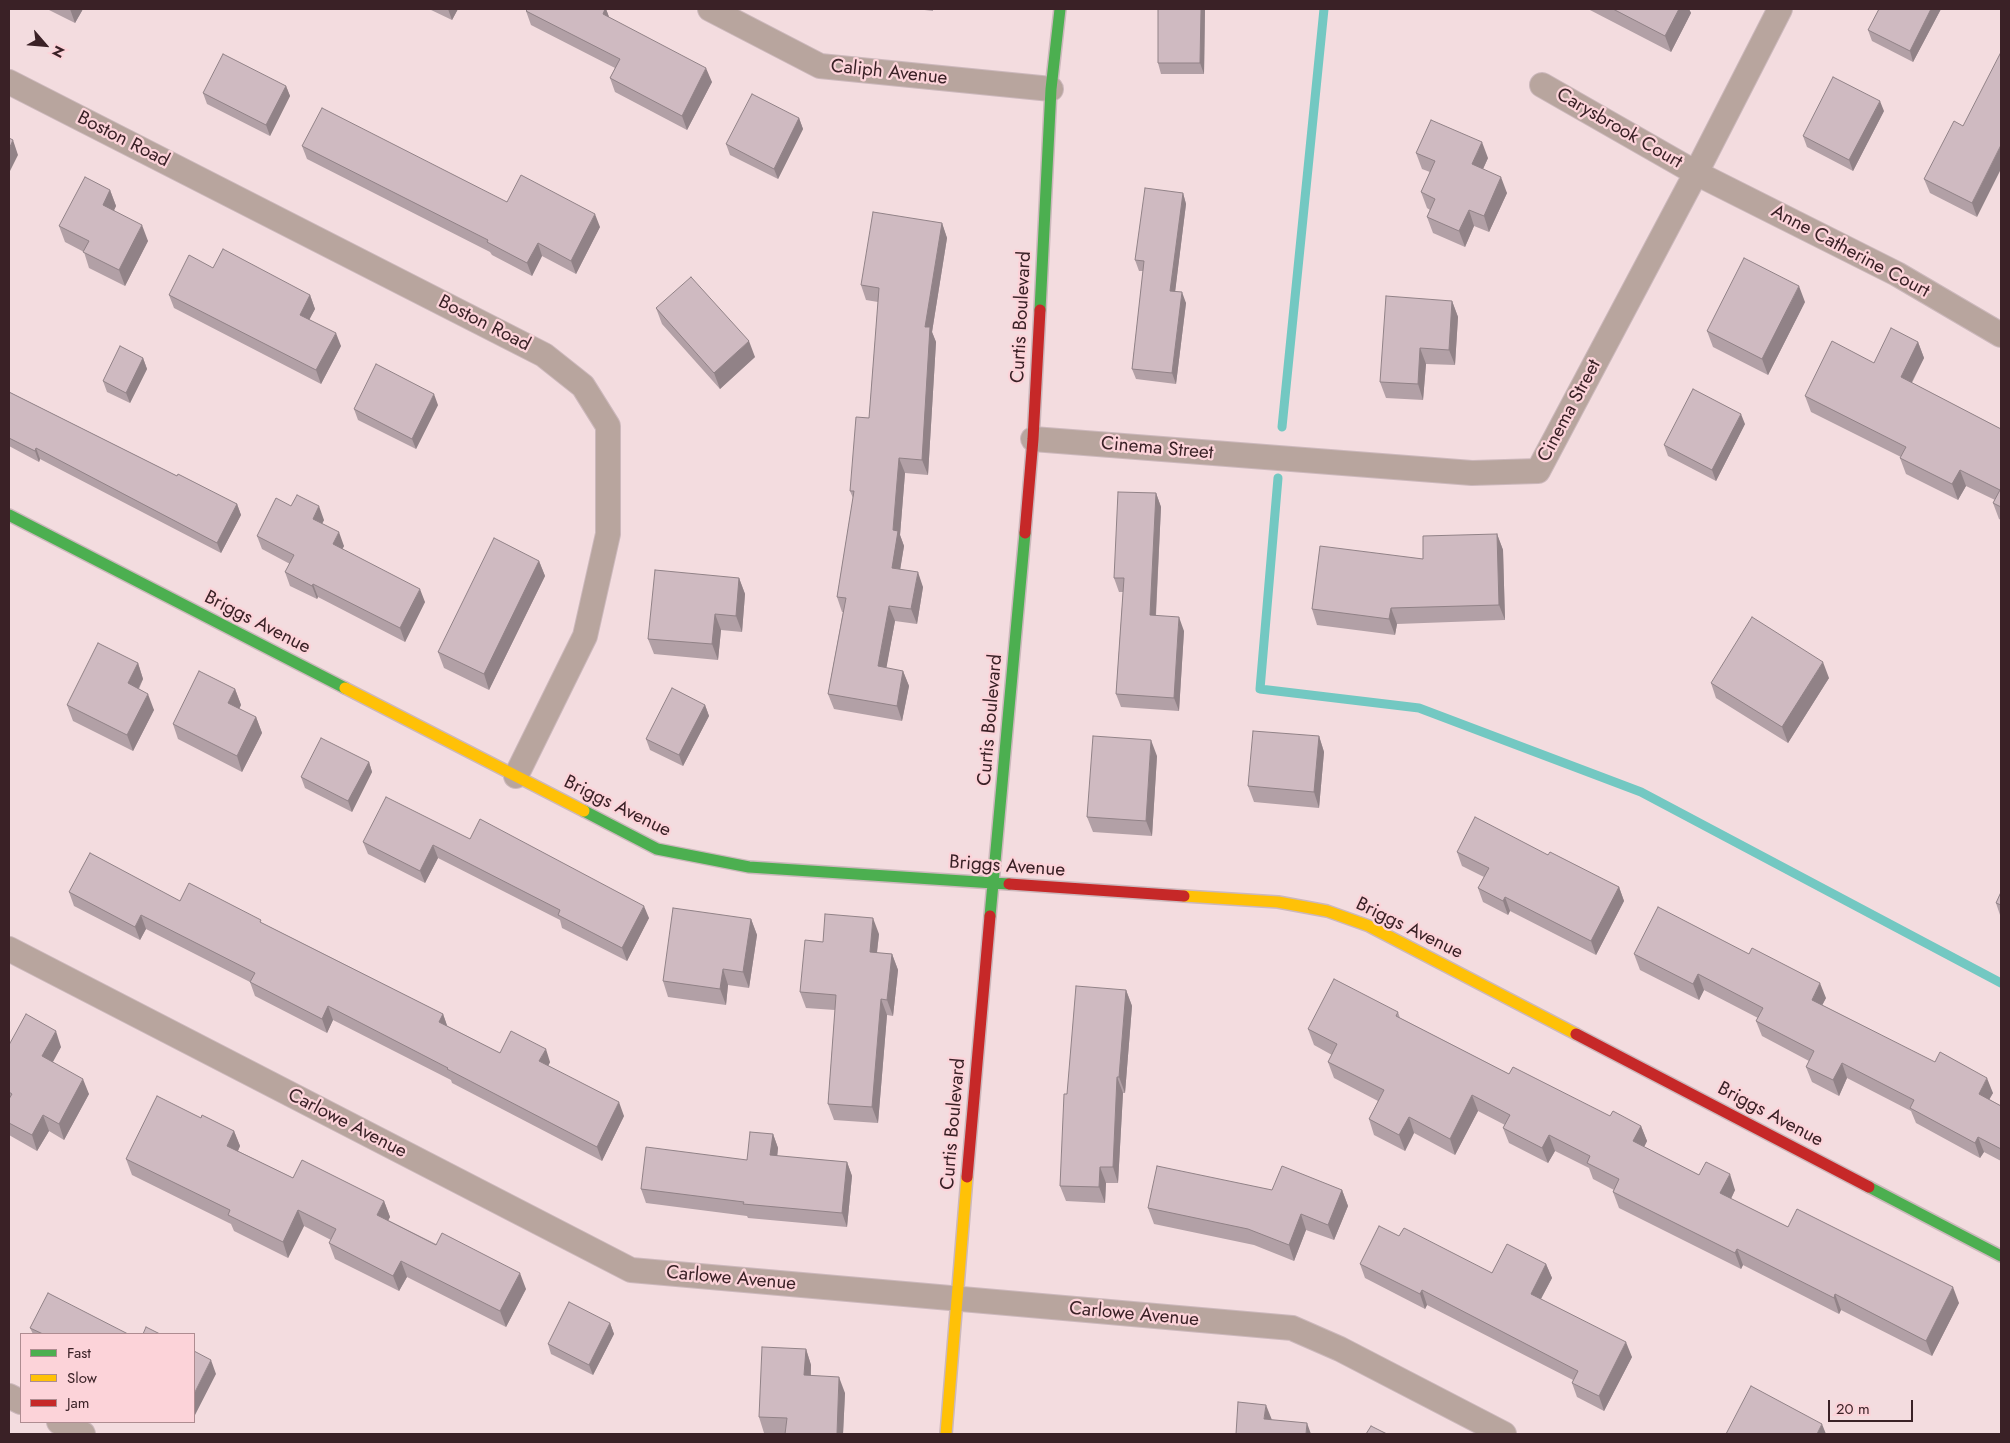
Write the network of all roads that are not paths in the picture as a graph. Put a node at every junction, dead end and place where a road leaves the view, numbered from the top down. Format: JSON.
{"nodes":[{"id":1,"x":710,"y":9,"type":"edge"},
{"id":2,"x":1060,"y":9,"type":"edge"},
{"id":3,"x":1780,"y":9,"type":"edge"},
{"id":4,"x":9,"y":82,"type":"edge"},
{"id":5,"x":1542,"y":85,"type":"dead end"},
{"id":6,"x":1051,"y":89,"type":"junction"},
{"id":7,"x":1696,"y":173,"type":"junction"},
{"id":8,"x":2001,"y":335,"type":"edge"},
{"id":9,"x":1034,"y":439,"type":"junction"},
{"id":10,"x":9,"y":515,"type":"edge"},
{"id":11,"x":516,"y":776,"type":"junction"},
{"id":12,"x":994,"y":883,"type":"junction"},
{"id":13,"x":9,"y":949,"type":"edge"},
{"id":14,"x":2001,"y":1256,"type":"edge"},
{"id":15,"x":956,"y":1300,"type":"junction"},
{"id":16,"x":61,"y":1423,"type":"edge"},
{"id":17,"x":83,"y":1434,"type":"edge"},
{"id":18,"x":946,"y":1434,"type":"edge"},
{"id":19,"x":1504,"y":1434,"type":"edge"}],
"edges":[{"from":1,"to":6,"type":"street","name":"Caliph Avenue"},
{"from":2,"to":6,"type":"street","name":"Curtis Boulevard"},
{"from":3,"to":7,"type":"street","name":"Cinema Street"},
{"from":4,"to":11,"type":"street","name":"Boston Road"},
{"from":5,"to":7,"type":"street","name":"Carysbrook Court"},
{"from":6,"to":9,"type":"street","name":"Curtis Boulevard"},
{"from":7,"to":8,"type":"street","name":"Anne Catherine Court"},
{"from":7,"to":9,"type":"street","name":"Cinema Street"},
{"from":9,"to":12,"type":"street","name":"Curtis Boulevard"},
{"from":10,"to":11,"type":"street","name":"Briggs Avenue"},
{"from":11,"to":12,"type":"street","name":"Briggs Avenue"},
{"from":12,"to":14,"type":"street","name":"Briggs Avenue"},
{"from":12,"to":15,"type":"street","name":"Curtis Boulevard"},
{"from":13,"to":15,"type":"street","name":"Carlowe Avenue"},
{"from":15,"to":18,"type":"street","name":"Curtis Boulevard"},
{"from":15,"to":19,"type":"street","name":"Carlowe Avenue"},
{"from":16,"to":17,"type":"street"}]}
